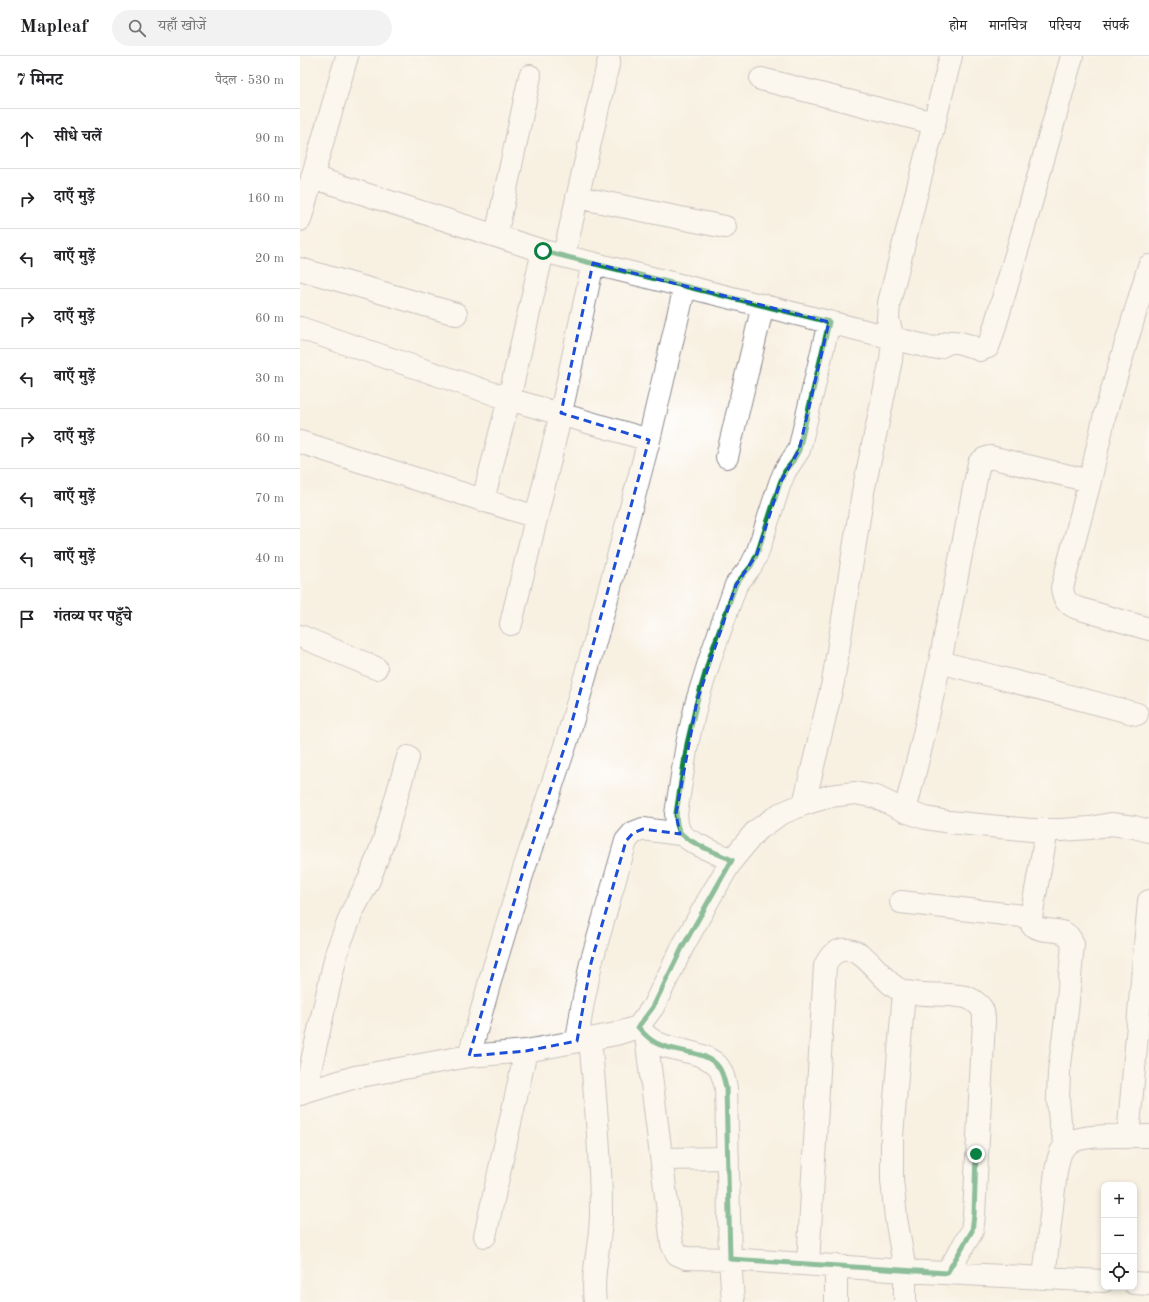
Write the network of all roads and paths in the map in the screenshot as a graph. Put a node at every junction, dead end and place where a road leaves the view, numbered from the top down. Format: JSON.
{"nodes":[{"id":1,"x":347,"y":56,"type":"edge"},
{"id":2,"x":951,"y":56,"type":"edge"},
{"id":3,"x":1072,"y":56,"type":"edge"},
{"id":4,"x":609,"y":60,"type":"dead end"},
{"id":5,"x":530,"y":76,"type":"dead end"},
{"id":6,"x":761,"y":79,"type":"dead end"},
{"id":7,"x":934,"y":123,"type":"junction"},
{"id":8,"x":312,"y":177,"type":"junction"},
{"id":9,"x":577,"y":197,"type":"junction"},
{"id":10,"x":300,"y":220,"type":"edge"},
{"id":11,"x":725,"y":227,"type":"dead end"},
{"id":12,"x":496,"y":236,"type":"junction"},
{"id":13,"x":553,"y":253,"type":"junction"},
{"id":14,"x":593,"y":263,"type":"junction"},
{"id":15,"x":1149,"y":266,"type":"edge"},
{"id":16,"x":300,"y":269,"type":"edge"},
{"id":17,"x":685,"y":286,"type":"junction"},
{"id":18,"x":763,"y":305,"type":"junction"},
{"id":19,"x":456,"y":314,"type":"dead end"},
{"id":20,"x":829,"y":322,"type":"junction"},
{"id":21,"x":300,"y":328,"type":"edge"},
{"id":22,"x":893,"y":338,"type":"junction"},
{"id":23,"x":509,"y":399,"type":"junction"},
{"id":24,"x":561,"y":413,"type":"junction"},
{"id":25,"x":649,"y":440,"type":"junction"},
{"id":26,"x":300,"y":442,"type":"edge"},
{"id":27,"x":727,"y":457,"type":"dead end"},
{"id":28,"x":1090,"y":481,"type":"junction"},
{"id":29,"x":483,"y":500,"type":"junction"},
{"id":30,"x":536,"y":517,"type":"junction"},
{"id":31,"x":511,"y":624,"type":"dead end"},
{"id":32,"x":1149,"y":629,"type":"edge"},
{"id":33,"x":300,"y":636,"type":"edge"},
{"id":34,"x":940,"y":662,"type":"junction"},
{"id":35,"x":376,"y":668,"type":"dead end"},
{"id":36,"x":1137,"y":714,"type":"dead end"},
{"id":37,"x":408,"y":757,"type":"dead end"},
{"id":38,"x":804,"y":804,"type":"junction"},
{"id":39,"x":905,"y":811,"type":"junction"},
{"id":40,"x":1047,"y":830,"type":"junction"},
{"id":41,"x":1149,"y":831,"type":"edge"},
{"id":42,"x":680,"y":834,"type":"junction"},
{"id":43,"x":732,"y":860,"type":"junction"},
{"id":44,"x":1149,"y":901,"type":"edge"},
{"id":45,"x":901,"y":902,"type":"dead end"},
{"id":46,"x":1031,"y":917,"type":"junction"},
{"id":47,"x":904,"y":992,"type":"junction"},
{"id":48,"x":642,"y":1032,"type":"junction"},
{"id":49,"x":583,"y":1040,"type":"junction"},
{"id":50,"x":526,"y":1051,"type":"junction"},
{"id":51,"x":469,"y":1056,"type":"junction"},
{"id":52,"x":302,"y":1093,"type":"edge"},
{"id":53,"x":1149,"y":1136,"type":"edge"},
{"id":54,"x":1128,"y":1137,"type":"junction"},
{"id":55,"x":1066,"y":1145,"type":"junction"},
{"id":56,"x":728,"y":1158,"type":"junction"},
{"id":57,"x":662,"y":1159,"type":"junction"},
{"id":58,"x":485,"y":1236,"type":"dead end"},
{"id":59,"x":730,"y":1259,"type":"junction"},
{"id":60,"x":808,"y":1264,"type":"junction"},
{"id":61,"x":836,"y":1265,"type":"junction"},
{"id":62,"x":905,"y":1271,"type":"junction"},
{"id":63,"x":947,"y":1273,"type":"junction"},
{"id":64,"x":1044,"y":1278,"type":"junction"},
{"id":65,"x":1101,"y":1281,"type":"edge"},
{"id":66,"x":1137,"y":1283,"type":"edge"},
{"id":67,"x":1149,"y":1284,"type":"edge"},
{"id":68,"x":595,"y":1302,"type":"edge"},
{"id":69,"x":733,"y":1302,"type":"edge"},
{"id":70,"x":836,"y":1302,"type":"edge"},
{"id":71,"x":905,"y":1302,"type":"edge"}],
"edges":[{"from":1,"to":8,"type":"street"},
{"from":2,"to":7,"type":"street"},
{"from":3,"to":22,"type":"street"},
{"from":4,"to":9,"type":"street"},
{"from":5,"to":12,"type":"street"},
{"from":6,"to":7,"type":"street"},
{"from":7,"to":22,"type":"street"},
{"from":8,"to":10,"type":"street"},
{"from":8,"to":12,"type":"street"},
{"from":9,"to":11,"type":"street"},
{"from":9,"to":13,"type":"street"},
{"from":12,"to":13,"type":"street"},
{"from":13,"to":14,"type":"street"},
{"from":13,"to":23,"type":"street"},
{"from":14,"to":17,"type":"street"},
{"from":14,"to":24,"type":"street"},
{"from":15,"to":28,"type":"street"},
{"from":16,"to":19,"type":"street"},
{"from":17,"to":18,"type":"street"},
{"from":17,"to":25,"type":"street"},
{"from":18,"to":20,"type":"street"},
{"from":18,"to":27,"type":"street"},
{"from":20,"to":22,"type":"street"},
{"from":20,"to":42,"type":"street"},
{"from":21,"to":23,"type":"street"},
{"from":22,"to":38,"type":"street"},
{"from":23,"to":24,"type":"street"},
{"from":23,"to":29,"type":"street"},
{"from":24,"to":25,"type":"street"},
{"from":24,"to":30,"type":"street"},
{"from":25,"to":51,"type":"street"},
{"from":26,"to":29,"type":"street"},
{"from":28,"to":32,"type":"street"},
{"from":28,"to":34,"type":"street"},
{"from":29,"to":30,"type":"street"},
{"from":30,"to":31,"type":"street"},
{"from":33,"to":35,"type":"street"},
{"from":34,"to":36,"type":"street"},
{"from":34,"to":39,"type":"street"},
{"from":37,"to":52,"type":"street"},
{"from":38,"to":39,"type":"street"},
{"from":38,"to":43,"type":"street"},
{"from":39,"to":40,"type":"street"},
{"from":40,"to":41,"type":"street"},
{"from":40,"to":46,"type":"street"},
{"from":42,"to":43,"type":"street"},
{"from":42,"to":49,"type":"street"},
{"from":43,"to":48,"type":"street"},
{"from":44,"to":54,"type":"street"},
{"from":45,"to":46,"type":"street"},
{"from":46,"to":55,"type":"street"},
{"from":47,"to":60,"type":"street"},
{"from":47,"to":62,"type":"street"},
{"from":47,"to":63,"type":"street"},
{"from":48,"to":49,"type":"street"},
{"from":48,"to":56,"type":"street"},
{"from":48,"to":57,"type":"street"},
{"from":49,"to":50,"type":"street"},
{"from":49,"to":68,"type":"street"},
{"from":50,"to":51,"type":"street"},
{"from":50,"to":58,"type":"street"},
{"from":51,"to":52,"type":"street"},
{"from":53,"to":54,"type":"street"},
{"from":54,"to":55,"type":"street"},
{"from":55,"to":64,"type":"street"},
{"from":56,"to":57,"type":"street"},
{"from":56,"to":59,"type":"street"},
{"from":57,"to":59,"type":"street"},
{"from":59,"to":60,"type":"street"},
{"from":59,"to":69,"type":"street"},
{"from":60,"to":61,"type":"street"},
{"from":61,"to":62,"type":"street"},
{"from":61,"to":70,"type":"street"},
{"from":62,"to":63,"type":"street"},
{"from":62,"to":71,"type":"street"},
{"from":63,"to":64,"type":"street"},
{"from":64,"to":65,"type":"street"},
{"from":66,"to":67,"type":"street"}]}
